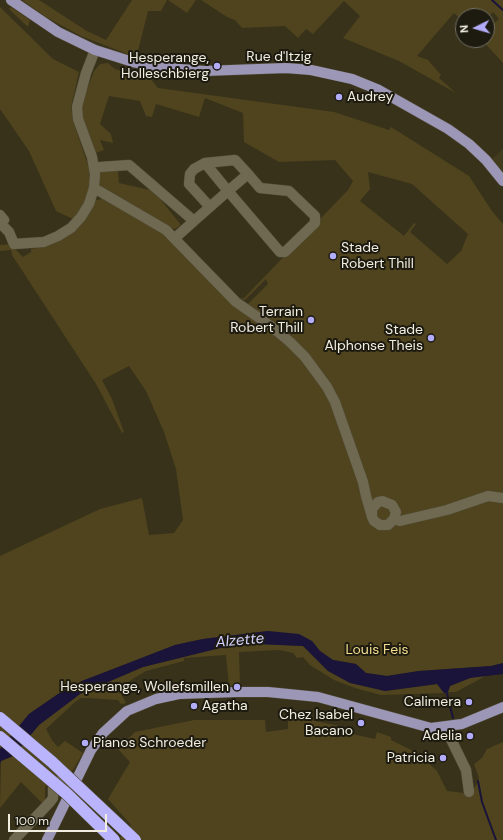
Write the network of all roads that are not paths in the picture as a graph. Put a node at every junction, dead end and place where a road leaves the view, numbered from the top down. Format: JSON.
{"nodes":[{"id":1,"x":11,"y":0,"type":"edge"},
{"id":2,"x":95,"y":50,"type":"junction"},
{"id":3,"x":205,"y":163,"type":"junction"},
{"id":4,"x":100,"y":167,"type":"dead end"},
{"id":5,"x":248,"y":174,"type":"junction"},
{"id":6,"x":503,"y":181,"type":"edge"},
{"id":7,"x":94,"y":188,"type":"junction"},
{"id":8,"x":228,"y":191,"type":"junction"},
{"id":9,"x":210,"y":207,"type":"junction"},
{"id":10,"x":0,"y":221,"type":"edge"},
{"id":11,"x":194,"y":221,"type":"junction"},
{"id":12,"x":175,"y":238,"type":"junction"},
{"id":13,"x":363,"y":482,"type":"junction"},
{"id":14,"x":503,"y":498,"type":"edge"},
{"id":15,"x":382,"y":501,"type":"junction"},
{"id":16,"x":372,"y":517,"type":"junction"},
{"id":17,"x":394,"y":519,"type":"junction"},
{"id":18,"x":503,"y":708,"type":"edge"},
{"id":19,"x":0,"y":718,"type":"edge"},
{"id":20,"x":445,"y":727,"type":"junction"},
{"id":21,"x":0,"y":737,"type":"edge"},
{"id":22,"x":73,"y":788,"type":"junction"},
{"id":23,"x":469,"y":792,"type":"dead end"},
{"id":24,"x":14,"y":840,"type":"edge"},
{"id":25,"x":47,"y":840,"type":"edge"},
{"id":26,"x":114,"y":840,"type":"edge"},
{"id":27,"x":135,"y":840,"type":"edge"}],
"edges":[{"from":1,"to":2,"type":"main road","name":"Rue d'Itzig"},
{"from":2,"to":6,"type":"main road","name":"Rue d'Itzig"},
{"from":2,"to":7,"type":"street"},
{"from":3,"to":5,"type":"street"},
{"from":3,"to":8,"type":"street"},
{"from":3,"to":9,"type":"street"},
{"from":4,"to":11,"type":"street"},
{"from":5,"to":8,"type":"street"},
{"from":5,"to":8,"type":"street"},
{"from":7,"to":10,"type":"street"},
{"from":7,"to":12,"type":"street"},
{"from":8,"to":9,"type":"street"},
{"from":9,"to":11,"type":"street"},
{"from":11,"to":12,"type":"street"},
{"from":12,"to":13,"type":"street"},
{"from":13,"to":15,"type":"street"},
{"from":13,"to":16,"type":"street"},
{"from":14,"to":17,"type":"street"},
{"from":15,"to":16,"type":"street"},
{"from":15,"to":17,"type":"street"},
{"from":16,"to":17,"type":"street"},
{"from":18,"to":20,"type":"main road"},
{"from":19,"to":27,"type":"highway","bridge":true},
{"from":20,"to":22,"type":"main road"},
{"from":20,"to":23,"type":"street"},
{"from":21,"to":26,"type":"highway","bridge":true},
{"from":22,"to":24,"type":"street"},
{"from":22,"to":25,"type":"main road"}]}
